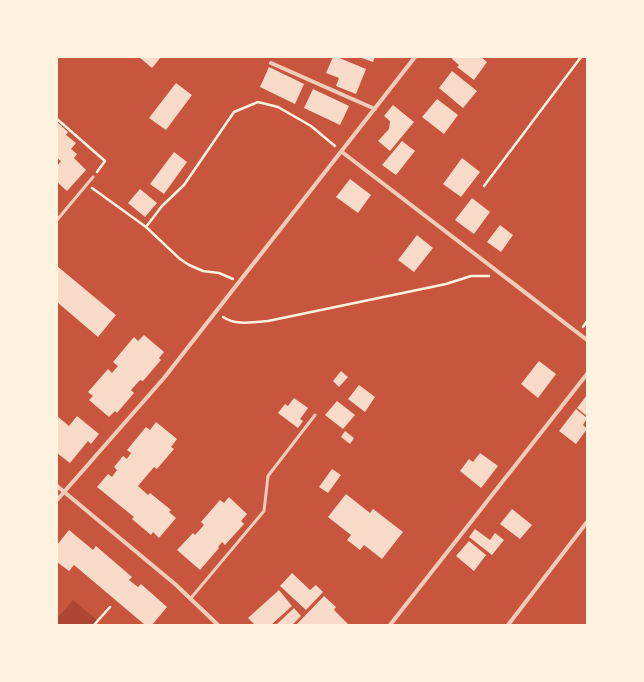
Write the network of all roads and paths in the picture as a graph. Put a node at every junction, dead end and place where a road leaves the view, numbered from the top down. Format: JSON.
{"nodes":[{"id":1,"x":415,"y":57,"type":"edge"},
{"id":2,"x":581,"y":57,"type":"edge"},
{"id":3,"x":271,"y":63,"type":"dead end"},
{"id":4,"x":375,"y":109,"type":"junction"},
{"id":5,"x":57,"y":119,"type":"edge"},
{"id":6,"x":342,"y":152,"type":"junction"},
{"id":7,"x":93,"y":177,"type":"joint"},
{"id":8,"x":87,"y":185,"type":"junction"},
{"id":9,"x":484,"y":186,"type":"dead end"},
{"id":10,"x":57,"y":220,"type":"edge"},
{"id":11,"x":146,"y":227,"type":"junction"},
{"id":12,"x":504,"y":276,"type":"junction"},
{"id":13,"x":239,"y":283,"type":"junction"},
{"id":14,"x":216,"y":312,"type":"junction"},
{"id":15,"x":587,"y":340,"type":"edge"},
{"id":16,"x":587,"y":374,"type":"edge"},
{"id":17,"x":315,"y":415,"type":"dead end"},
{"id":18,"x":57,"y":486,"type":"edge"},
{"id":19,"x":64,"y":492,"type":"junction"},
{"id":20,"x":57,"y":500,"type":"edge"},
{"id":21,"x":587,"y":522,"type":"edge"},
{"id":22,"x":191,"y":598,"type":"junction"},
{"id":23,"x":110,"y":607,"type":"dead end"},
{"id":24,"x":94,"y":625,"type":"edge"},
{"id":25,"x":218,"y":625,"type":"edge"},
{"id":26,"x":390,"y":625,"type":"edge"},
{"id":27,"x":508,"y":625,"type":"edge"}],
"edges":[{"from":1,"to":4,"type":"street"},
{"from":2,"to":9,"type":"path"},
{"from":3,"to":4,"type":"street"},
{"from":4,"to":6,"type":"street"},
{"from":5,"to":7,"type":"path"},
{"from":6,"to":11,"type":"path"},
{"from":6,"to":12,"type":"street"},
{"from":6,"to":13,"type":"street"},
{"from":7,"to":8,"type":"lane"},
{"from":8,"to":10,"type":"lane"},
{"from":8,"to":11,"type":"path"},
{"from":11,"to":13,"type":"path"},
{"from":12,"to":14,"type":"path"},
{"from":12,"to":15,"type":"street"},
{"from":13,"to":14,"type":"street"},
{"from":14,"to":19,"type":"street"},
{"from":16,"to":26,"type":"street"},
{"from":17,"to":22,"type":"lane"},
{"from":18,"to":19,"type":"street"},
{"from":19,"to":20,"type":"street"},
{"from":19,"to":22,"type":"street"},
{"from":21,"to":27,"type":"street"},
{"from":22,"to":25,"type":"street"},
{"from":23,"to":24,"type":"path"}]}
